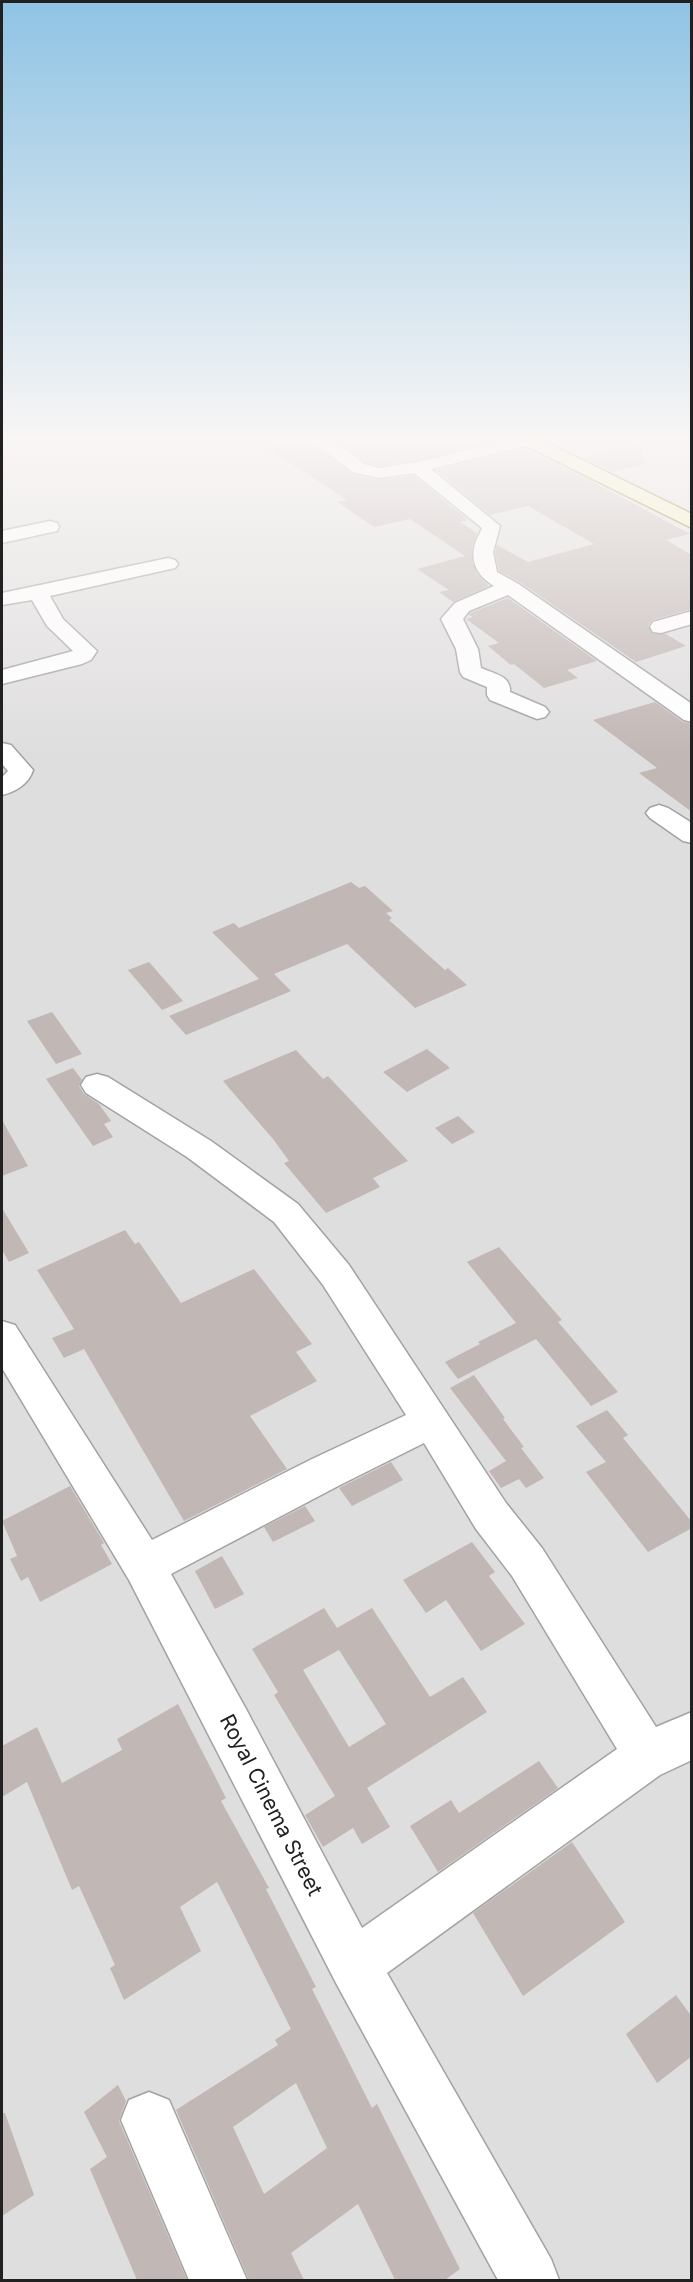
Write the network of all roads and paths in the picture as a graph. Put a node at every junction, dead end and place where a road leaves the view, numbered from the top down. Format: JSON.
{"nodes":[{"id":1,"x":485,"y":542,"type":"edge"},
{"id":2,"x":168,"y":564,"type":"dead end"},
{"id":3,"x":510,"y":587,"type":"junction"},
{"id":4,"x":38,"y":593,"type":"junction"},
{"id":5,"x":2,"y":599,"type":"edge"},
{"id":6,"x":692,"y":617,"type":"edge"},
{"id":7,"x":661,"y":627,"type":"dead end"},
{"id":8,"x":2,"y":677,"type":"edge"},
{"id":9,"x":537,"y":712,"type":"dead end"},
{"id":10,"x":692,"y":716,"type":"edge"},
{"id":11,"x":2,"y":750,"type":"edge"},
{"id":12,"x":2,"y":788,"type":"edge"},
{"id":13,"x":659,"y":813,"type":"dead end"},
{"id":14,"x":692,"y":834,"type":"edge"},
{"id":15,"x":97,"y":1084,"type":"dead end"},
{"id":16,"x":2,"y":1336,"type":"edge"},
{"id":17,"x":432,"y":1421,"type":"junction"},
{"id":18,"x":144,"y":1566,"type":"junction"},
{"id":19,"x":692,"y":1735,"type":"edge"},
{"id":20,"x":643,"y":1758,"type":"junction"},
{"id":21,"x":354,"y":1965,"type":"junction"},
{"id":22,"x":148,"y":2120,"type":"dead end"},
{"id":23,"x":218,"y":2280,"type":"edge"},
{"id":24,"x":530,"y":2280,"type":"edge"}],
"edges":[{"from":1,"to":3,"type":"street"},
{"from":2,"to":4,"type":"street"},
{"from":3,"to":9,"type":"street"},
{"from":3,"to":10,"type":"street"},
{"from":4,"to":5,"type":"street"},
{"from":4,"to":8,"type":"street"},
{"from":6,"to":7,"type":"street"},
{"from":11,"to":12,"type":"street"},
{"from":13,"to":14,"type":"street"},
{"from":15,"to":17,"type":"street"},
{"from":16,"to":18,"type":"street","name":"Royal Cinema Street"},
{"from":17,"to":18,"type":"street"},
{"from":17,"to":20,"type":"street"},
{"from":18,"to":21,"type":"street","name":"Royal Cinema Street"},
{"from":19,"to":20,"type":"street"},
{"from":20,"to":21,"type":"street"},
{"from":21,"to":24,"type":"street","name":"Royal Cinema Street"},
{"from":22,"to":23,"type":"street"}]}
